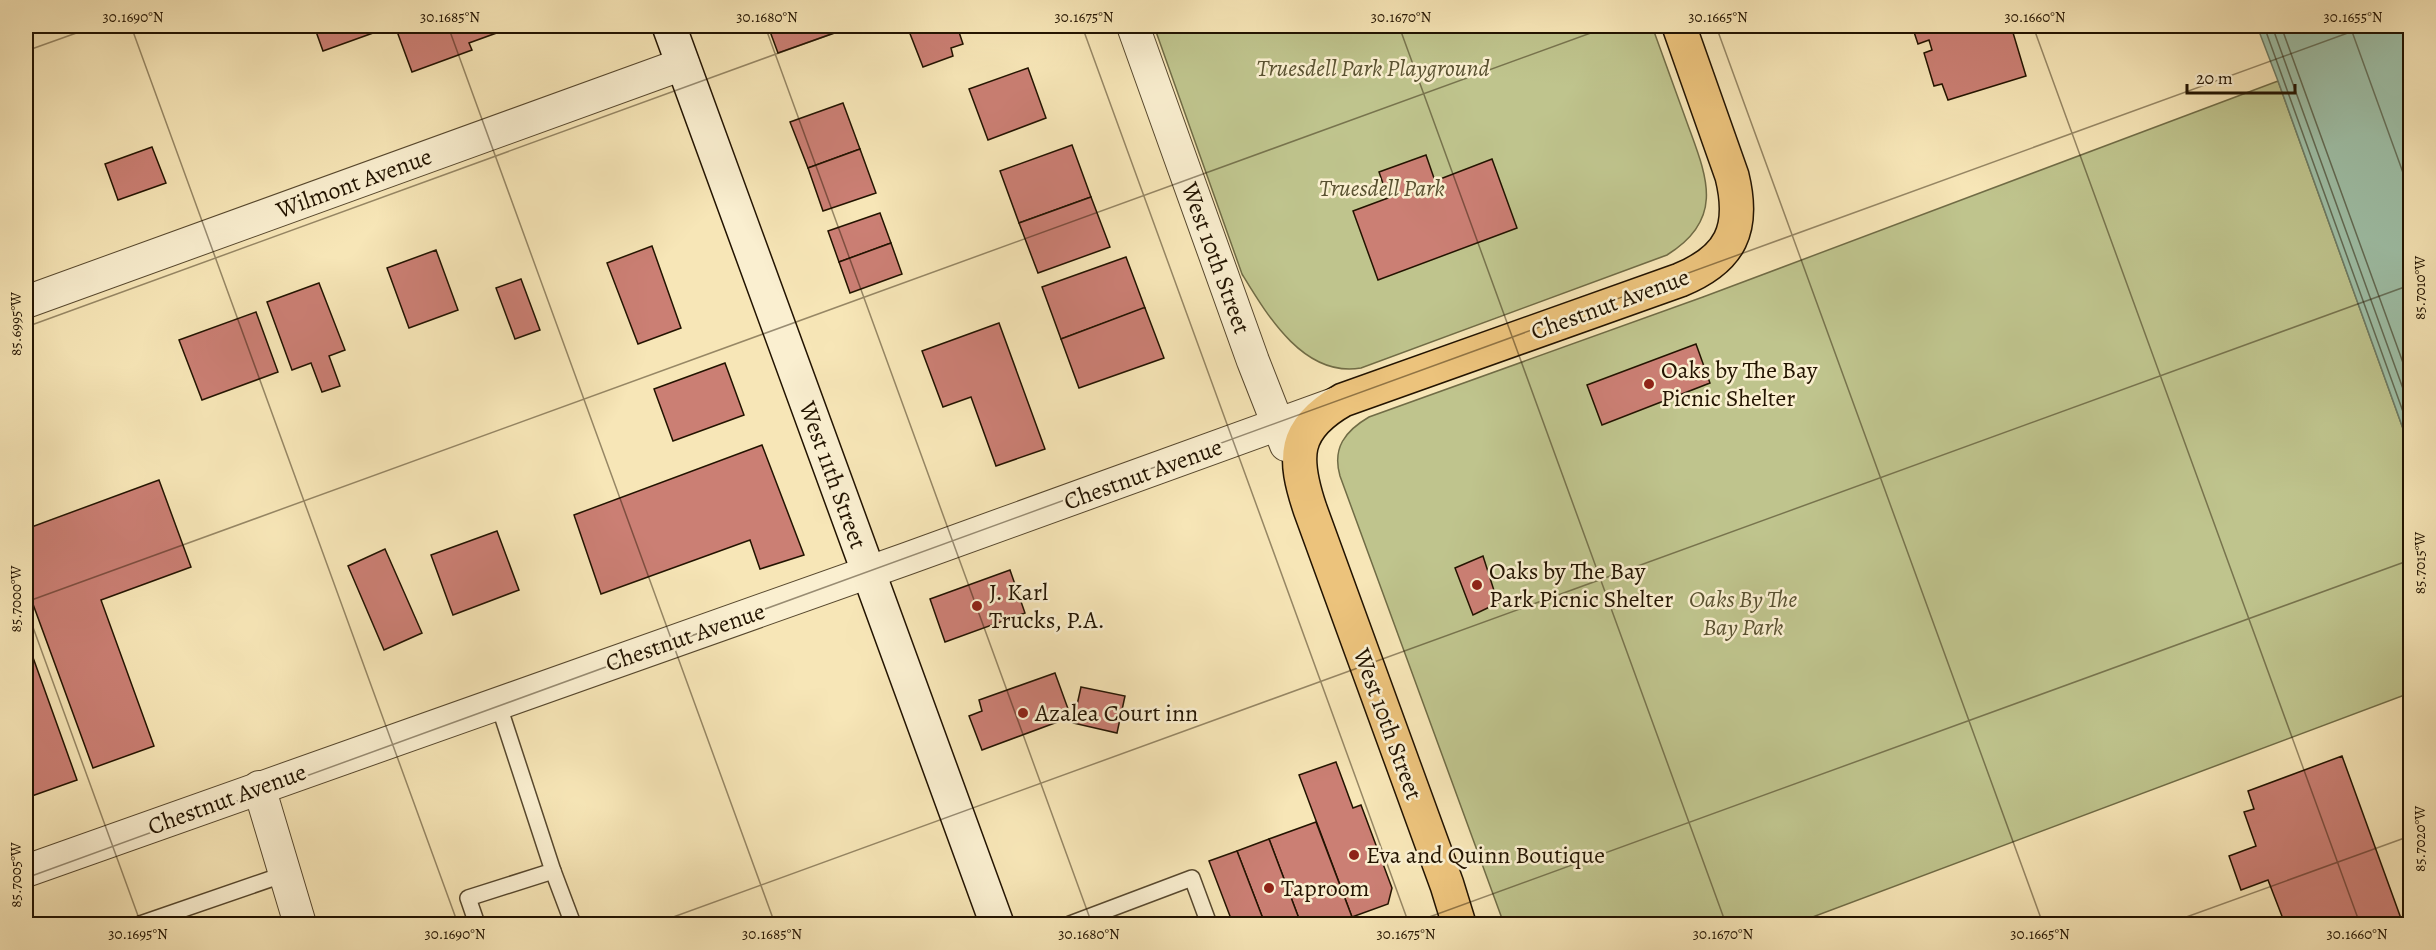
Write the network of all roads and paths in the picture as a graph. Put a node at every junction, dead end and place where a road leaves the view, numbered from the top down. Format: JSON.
{"nodes":[{"id":1,"x":669,"y":26,"type":"edge"},
{"id":2,"x":1133,"y":26,"type":"edge"},
{"id":3,"x":1679,"y":26,"type":"edge"},
{"id":4,"x":683,"y":64,"type":"junction"},
{"id":5,"x":26,"y":302,"type":"edge"},
{"id":6,"x":1293,"y":426,"type":"junction"},
{"id":7,"x":869,"y":572,"type":"junction"},
{"id":8,"x":498,"y":703,"type":"junction"},
{"id":9,"x":259,"y":787,"type":"junction"},
{"id":10,"x":26,"y":871,"type":"edge"},
{"id":11,"x":553,"y":871,"type":"junction"},
{"id":12,"x":285,"y":874,"type":"junction"},
{"id":13,"x":140,"y":924,"type":"edge"},
{"id":14,"x":300,"y":924,"type":"edge"},
{"id":15,"x":477,"y":924,"type":"edge"},
{"id":16,"x":573,"y":924,"type":"edge"},
{"id":17,"x":997,"y":924,"type":"edge"},
{"id":18,"x":1070,"y":924,"type":"edge"},
{"id":19,"x":1209,"y":924,"type":"edge"},
{"id":20,"x":1459,"y":924,"type":"edge"}],
"edges":[{"from":1,"to":4,"type":"main road","name":"West 11th Street"},
{"from":2,"to":6,"type":"street","name":"West 10th Street"},
{"from":3,"to":6,"type":"main road","name":"Chestnut Avenue"},
{"from":4,"to":5,"type":"street","name":"Wilmont Avenue"},
{"from":4,"to":7,"type":"main road","name":"West 11th Street"},
{"from":6,"to":7,"type":"street","name":"Chestnut Avenue"},
{"from":6,"to":20,"type":"main road","name":"West 10th Street"},
{"from":7,"to":8,"type":"street","name":"Chestnut Avenue"},
{"from":7,"to":17,"type":"main road","name":"West 11th Street"},
{"from":8,"to":9,"type":"street","name":"Chestnut Avenue"},
{"from":8,"to":11,"type":"lane"},
{"from":9,"to":10,"type":"street","name":"Chestnut Avenue"},
{"from":9,"to":12,"type":"street"},
{"from":11,"to":15,"type":"lane"},
{"from":11,"to":16,"type":"lane"},
{"from":12,"to":13,"type":"lane"},
{"from":12,"to":14,"type":"street"},
{"from":18,"to":19,"type":"lane"}]}
